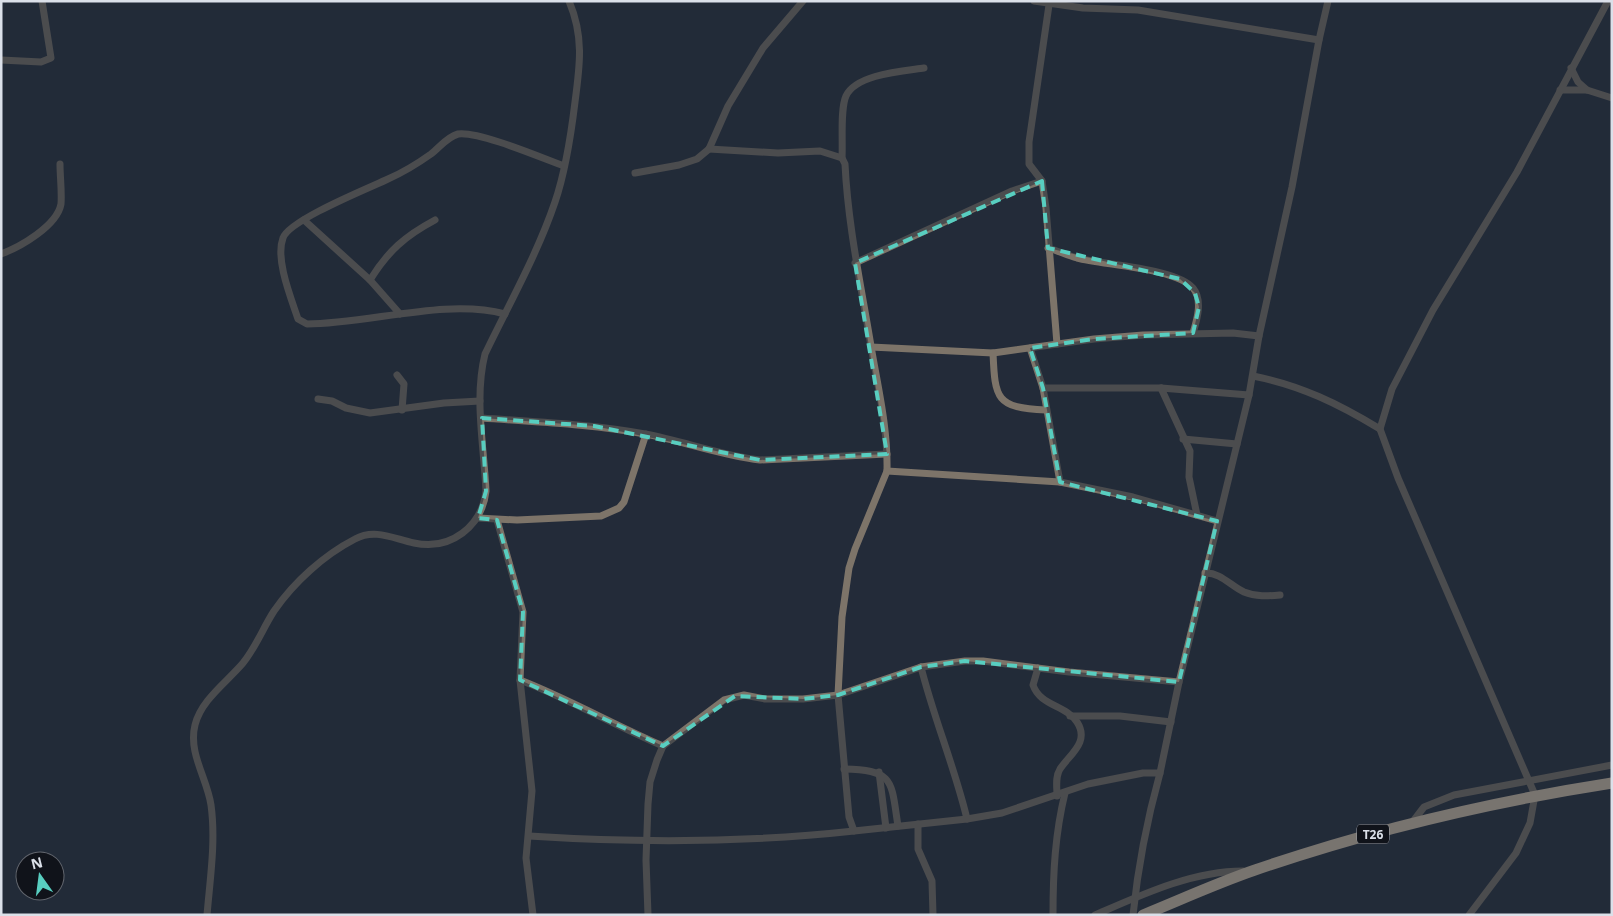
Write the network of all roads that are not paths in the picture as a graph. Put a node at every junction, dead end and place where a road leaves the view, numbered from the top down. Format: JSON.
{"nodes":[{"id":1,"x":42,"y":1,"type":"edge"},
{"id":2,"x":569,"y":1,"type":"edge"},
{"id":3,"x":803,"y":1,"type":"edge"},
{"id":4,"x":1034,"y":1,"type":"edge"},
{"id":5,"x":1328,"y":1,"type":"edge"},
{"id":6,"x":1608,"y":1,"type":"edge"},
{"id":7,"x":1049,"y":5,"type":"junction"},
{"id":8,"x":1319,"y":40,"type":"junction"},
{"id":9,"x":1,"y":60,"type":"edge"},
{"id":10,"x":924,"y":68,"type":"dead end"},
{"id":11,"x":1571,"y":68,"type":"junction"},
{"id":12,"x":1560,"y":90,"type":"junction"},
{"id":13,"x":1587,"y":90,"type":"junction"},
{"id":14,"x":1612,"y":98,"type":"edge"},
{"id":15,"x":709,"y":149,"type":"junction"},
{"id":16,"x":842,"y":158,"type":"junction"},
{"id":17,"x":60,"y":164,"type":"dead end"},
{"id":18,"x":564,"y":166,"type":"junction"},
{"id":19,"x":635,"y":173,"type":"dead end"},
{"id":20,"x":1042,"y":181,"type":"junction"},
{"id":21,"x":304,"y":220,"type":"junction"},
{"id":22,"x":435,"y":220,"type":"dead end"},
{"id":23,"x":1048,"y":248,"type":"junction"},
{"id":24,"x":1,"y":254,"type":"edge"},
{"id":25,"x":855,"y":263,"type":"junction"},
{"id":26,"x":370,"y":280,"type":"junction"},
{"id":27,"x":400,"y":314,"type":"junction"},
{"id":28,"x":505,"y":314,"type":"junction"},
{"id":29,"x":1194,"y":333,"type":"junction"},
{"id":30,"x":1259,"y":336,"type":"junction"},
{"id":31,"x":1056,"y":344,"type":"junction"},
{"id":32,"x":871,"y":347,"type":"junction"},
{"id":33,"x":1030,"y":348,"type":"junction"},
{"id":34,"x":993,"y":353,"type":"junction"},
{"id":35,"x":398,"y":375,"type":"dead end"},
{"id":36,"x":1253,"y":376,"type":"junction"},
{"id":37,"x":1042,"y":388,"type":"junction"},
{"id":38,"x":1161,"y":388,"type":"junction"},
{"id":39,"x":1249,"y":395,"type":"junction"},
{"id":40,"x":318,"y":399,"type":"dead end"},
{"id":41,"x":480,"y":401,"type":"junction"},
{"id":42,"x":402,"y":410,"type":"junction"},
{"id":43,"x":1046,"y":410,"type":"junction"},
{"id":44,"x":482,"y":418,"type":"junction"},
{"id":45,"x":1380,"y":429,"type":"junction"},
{"id":46,"x":646,"y":434,"type":"junction"},
{"id":47,"x":1184,"y":439,"type":"junction"},
{"id":48,"x":1237,"y":444,"type":"junction"},
{"id":49,"x":888,"y":454,"type":"junction"},
{"id":50,"x":887,"y":471,"type":"junction"},
{"id":51,"x":1060,"y":482,"type":"junction"},
{"id":52,"x":1197,"y":515,"type":"junction"},
{"id":53,"x":478,"y":518,"type":"junction"},
{"id":54,"x":497,"y":520,"type":"junction"},
{"id":55,"x":1217,"y":521,"type":"junction"},
{"id":56,"x":1204,"y":574,"type":"junction"},
{"id":57,"x":1280,"y":595,"type":"dead end"},
{"id":58,"x":921,"y":667,"type":"junction"},
{"id":59,"x":1038,"y":668,"type":"junction"},
{"id":60,"x":520,"y":680,"type":"junction"},
{"id":61,"x":1179,"y":682,"type":"junction"},
{"id":62,"x":838,"y":695,"type":"junction"},
{"id":63,"x":1070,"y":716,"type":"junction"},
{"id":64,"x":1171,"y":722,"type":"junction"},
{"id":65,"x":663,"y":746,"type":"junction"},
{"id":66,"x":1612,"y":765,"type":"edge"},
{"id":67,"x":844,"y":769,"type":"junction"},
{"id":68,"x":879,"y":772,"type":"junction"},
{"id":69,"x":1160,"y":773,"type":"junction"},
{"id":70,"x":1529,"y":780,"type":"junction"},
{"id":71,"x":1612,"y":783,"type":"edge"},
{"id":72,"x":1061,"y":794,"type":"junction"},
{"id":73,"x":1535,"y":795,"type":"junction"},
{"id":74,"x":967,"y":819,"type":"junction"},
{"id":75,"x":918,"y":824,"type":"junction"},
{"id":76,"x":1411,"y":824,"type":"junction"},
{"id":77,"x":898,"y":826,"type":"junction"},
{"id":78,"x":886,"y":828,"type":"junction"},
{"id":79,"x":854,"y":831,"type":"junction"},
{"id":80,"x":529,"y":836,"type":"junction"},
{"id":81,"x":646,"y":842,"type":"junction"},
{"id":82,"x":1254,"y":871,"type":"junction"},
{"id":83,"x":1135,"y":898,"type":"junction"},
{"id":84,"x":207,"y":915,"type":"edge"},
{"id":85,"x":533,"y":915,"type":"edge"},
{"id":86,"x":648,"y":915,"type":"edge"},
{"id":87,"x":933,"y":915,"type":"edge"},
{"id":88,"x":1053,"y":915,"type":"edge"},
{"id":89,"x":1095,"y":915,"type":"edge"},
{"id":90,"x":1134,"y":915,"type":"edge"},
{"id":91,"x":1143,"y":915,"type":"edge"},
{"id":92,"x":1469,"y":915,"type":"edge"}],
"edges":[{"from":1,"to":9,"type":"street"},
{"from":2,"to":18,"type":"street"},
{"from":3,"to":15,"type":"street"},
{"from":4,"to":7,"type":"street"},
{"from":5,"to":8,"type":"street"},
{"from":6,"to":11,"type":"street"},
{"from":7,"to":8,"type":"street"},
{"from":7,"to":20,"type":"street"},
{"from":8,"to":30,"type":"street"},
{"from":10,"to":16,"type":"street"},
{"from":11,"to":12,"type":"street"},
{"from":11,"to":13,"type":"street"},
{"from":12,"to":13,"type":"street"},
{"from":12,"to":45,"type":"street"},
{"from":13,"to":14,"type":"street"},
{"from":15,"to":16,"type":"street"},
{"from":15,"to":19,"type":"street"},
{"from":16,"to":25,"type":"street"},
{"from":17,"to":24,"type":"street"},
{"from":18,"to":21,"type":"street"},
{"from":18,"to":28,"type":"street"},
{"from":20,"to":23,"type":"street"},
{"from":20,"to":25,"type":"street"},
{"from":21,"to":26,"type":"street"},
{"from":21,"to":27,"type":"street"},
{"from":22,"to":26,"type":"street"},
{"from":23,"to":29,"type":"street"},
{"from":23,"to":31,"type":"street"},
{"from":25,"to":32,"type":"street"},
{"from":26,"to":27,"type":"street"},
{"from":27,"to":28,"type":"street"},
{"from":28,"to":41,"type":"street"},
{"from":29,"to":30,"type":"street"},
{"from":29,"to":31,"type":"street"},
{"from":30,"to":36,"type":"street"},
{"from":31,"to":33,"type":"street"},
{"from":32,"to":34,"type":"street"},
{"from":32,"to":49,"type":"street"},
{"from":33,"to":34,"type":"street"},
{"from":33,"to":37,"type":"street"},
{"from":34,"to":43,"type":"street"},
{"from":35,"to":42,"type":"street"},
{"from":36,"to":39,"type":"street"},
{"from":36,"to":45,"type":"street"},
{"from":37,"to":38,"type":"street"},
{"from":37,"to":43,"type":"street"},
{"from":38,"to":39,"type":"street"},
{"from":38,"to":47,"type":"street"},
{"from":39,"to":48,"type":"street"},
{"from":40,"to":42,"type":"street"},
{"from":41,"to":42,"type":"street"},
{"from":41,"to":44,"type":"street"},
{"from":43,"to":51,"type":"street"},
{"from":44,"to":46,"type":"street"},
{"from":44,"to":53,"type":"street"},
{"from":45,"to":70,"type":"street"},
{"from":46,"to":49,"type":"street"},
{"from":46,"to":54,"type":"street"},
{"from":47,"to":48,"type":"street"},
{"from":47,"to":52,"type":"street"},
{"from":48,"to":55,"type":"street"},
{"from":49,"to":50,"type":"street"},
{"from":50,"to":51,"type":"street"},
{"from":50,"to":62,"type":"street"},
{"from":51,"to":52,"type":"street"},
{"from":52,"to":55,"type":"street"},
{"from":53,"to":54,"type":"street"},
{"from":53,"to":84,"type":"street"},
{"from":54,"to":60,"type":"street"},
{"from":55,"to":56,"type":"street"},
{"from":56,"to":57,"type":"street"},
{"from":56,"to":61,"type":"street"},
{"from":58,"to":59,"type":"street"},
{"from":58,"to":62,"type":"street"},
{"from":58,"to":74,"type":"street"},
{"from":59,"to":61,"type":"street"},
{"from":59,"to":63,"type":"street"},
{"from":60,"to":65,"type":"street"},
{"from":60,"to":80,"type":"street"},
{"from":61,"to":64,"type":"street"},
{"from":62,"to":65,"type":"street"},
{"from":62,"to":67,"type":"street"},
{"from":63,"to":64,"type":"street"},
{"from":63,"to":72,"type":"street"},
{"from":64,"to":69,"type":"street"},
{"from":65,"to":81,"type":"street"},
{"from":66,"to":70,"type":"street"},
{"from":67,"to":68,"type":"street"},
{"from":67,"to":79,"type":"street"},
{"from":68,"to":77,"type":"street"},
{"from":68,"to":78,"type":"street"},
{"from":69,"to":72,"type":"street"},
{"from":69,"to":83,"type":"street"},
{"from":70,"to":73,"type":"street"},
{"from":70,"to":76,"type":"street"},
{"from":71,"to":73,"type":"highway","number":"T26"},
{"from":72,"to":74,"type":"street"},
{"from":72,"to":88,"type":"street"},
{"from":73,"to":76,"type":"highway","number":"T26"},
{"from":73,"to":92,"type":"street"},
{"from":74,"to":75,"type":"street"},
{"from":75,"to":77,"type":"street"},
{"from":75,"to":87,"type":"street"},
{"from":76,"to":82,"type":"highway","number":"T26"},
{"from":77,"to":78,"type":"street"},
{"from":78,"to":79,"type":"street"},
{"from":79,"to":81,"type":"street"},
{"from":80,"to":81,"type":"street"},
{"from":80,"to":85,"type":"street"},
{"from":81,"to":86,"type":"street"},
{"from":82,"to":83,"type":"street"},
{"from":82,"to":91,"type":"highway","number":"T26"},
{"from":83,"to":89,"type":"street"},
{"from":83,"to":90,"type":"street"}]}
